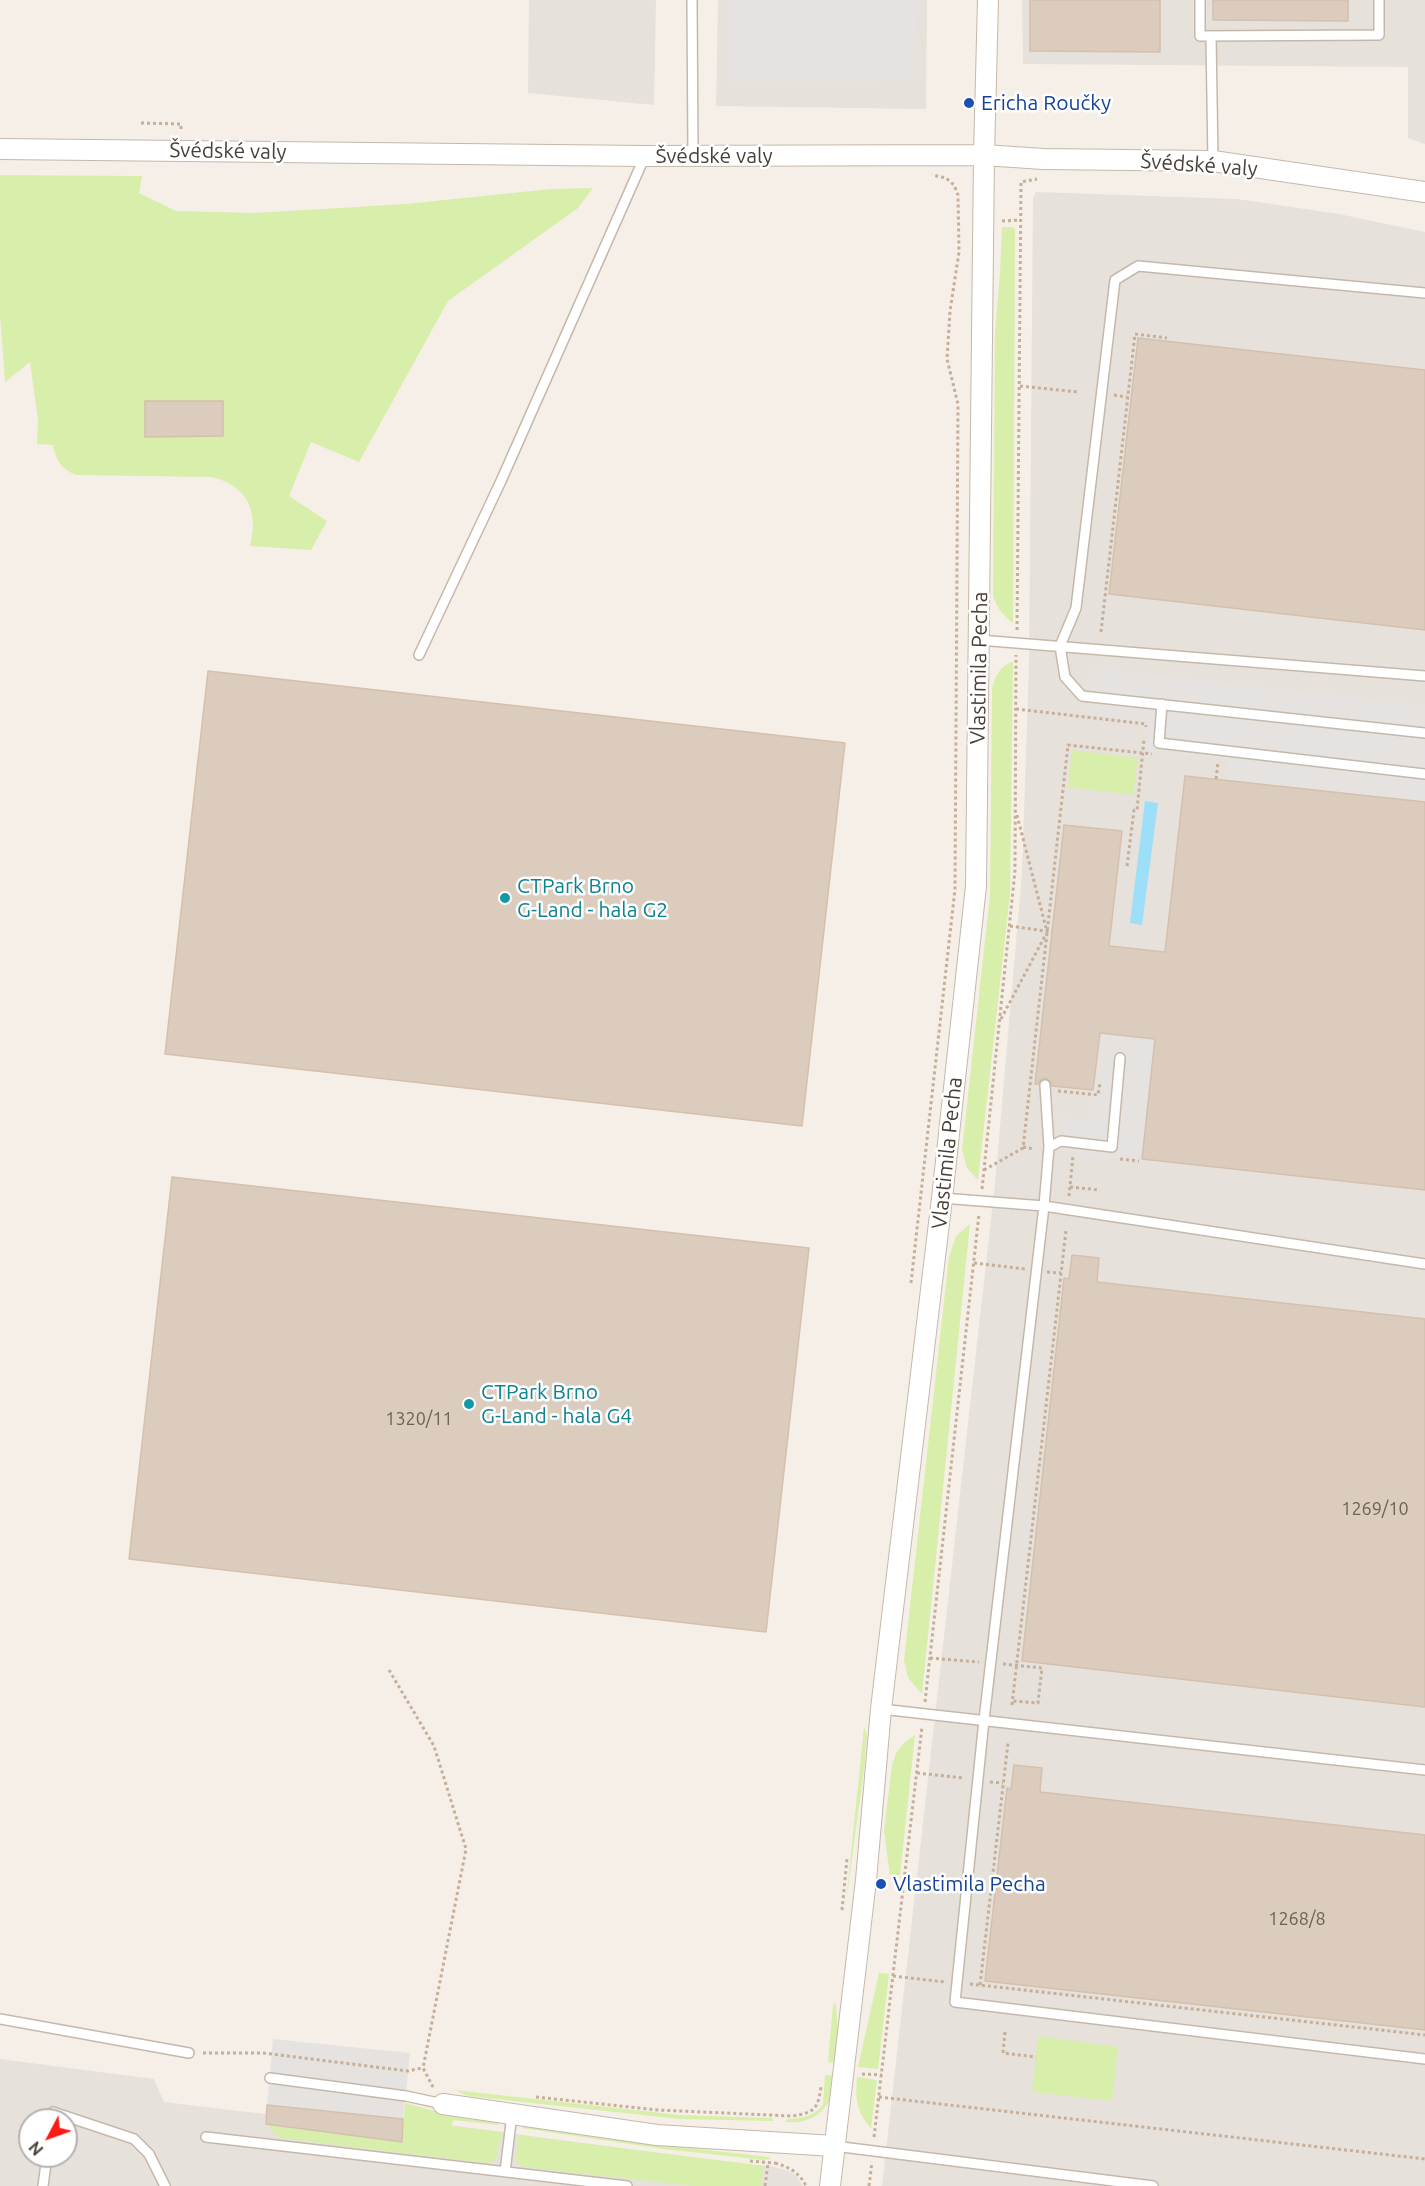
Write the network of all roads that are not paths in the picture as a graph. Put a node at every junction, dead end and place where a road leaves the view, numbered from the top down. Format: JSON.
{"nodes":[{"id":1,"x":692,"y":0,"type":"edge"},
{"id":2,"x":988,"y":0,"type":"edge"},
{"id":3,"x":1200,"y":0,"type":"edge"},
{"id":4,"x":1378,"y":0,"type":"edge"},
{"id":5,"x":1211,"y":36,"type":"junction"},
{"id":6,"x":0,"y":149,"type":"edge"},
{"id":7,"x":984,"y":155,"type":"junction"},
{"id":8,"x":645,"y":156,"type":"junction"},
{"id":9,"x":693,"y":156,"type":"junction"},
{"id":10,"x":1213,"y":161,"type":"junction"},
{"id":11,"x":1425,"y":192,"type":"edge"},
{"id":12,"x":1425,"y":293,"type":"edge"},
{"id":13,"x":979,"y":640,"type":"junction"},
{"id":14,"x":1060,"y":646,"type":"junction"},
{"id":15,"x":419,"y":655,"type":"dead end"},
{"id":16,"x":1425,"y":676,"type":"edge"},
{"id":17,"x":1162,"y":704,"type":"junction"},
{"id":18,"x":1425,"y":733,"type":"edge"},
{"id":19,"x":1425,"y":774,"type":"edge"},
{"id":20,"x":1120,"y":1058,"type":"dead end"},
{"id":21,"x":1045,"y":1087,"type":"road end"},
{"id":22,"x":1049,"y":1147,"type":"junction"},
{"id":23,"x":942,"y":1198,"type":"junction"},
{"id":24,"x":1044,"y":1206,"type":"junction"},
{"id":25,"x":1425,"y":1264,"type":"edge"},
{"id":26,"x":881,"y":1709,"type":"junction"},
{"id":27,"x":984,"y":1720,"type":"junction"},
{"id":28,"x":1425,"y":1770,"type":"edge"},
{"id":29,"x":0,"y":2019,"type":"edge"},
{"id":30,"x":189,"y":2053,"type":"road end"},
{"id":31,"x":1425,"y":2059,"type":"edge"},
{"id":32,"x":270,"y":2078,"type":"dead end"},
{"id":33,"x":443,"y":2095,"type":"joint"},
{"id":34,"x":512,"y":2114,"type":"junction"},
{"id":35,"x":78,"y":2120,"type":"edge"},
{"id":36,"x":206,"y":2137,"type":"dead end"},
{"id":37,"x":834,"y":2146,"type":"junction"},
{"id":38,"x":45,"y":2168,"type":"edge"},
{"id":39,"x":505,"y":2172,"type":"junction"},
{"id":40,"x":43,"y":2186,"type":"edge"},
{"id":41,"x":165,"y":2186,"type":"edge"},
{"id":42,"x":627,"y":2186,"type":"edge"},
{"id":43,"x":830,"y":2186,"type":"edge"},
{"id":44,"x":1153,"y":2186,"type":"edge"}],
"edges":[{"from":1,"to":9,"type":"lane"},
{"from":2,"to":7,"type":"street"},
{"from":3,"to":5,"type":"lane"},
{"from":4,"to":5,"type":"lane"},
{"from":5,"to":10,"type":"lane"},
{"from":6,"to":8,"type":"street","name":"Švédské valy"},
{"from":7,"to":9,"type":"street","name":"Švédské valy"},
{"from":7,"to":10,"type":"street","name":"Švédské valy"},
{"from":7,"to":13,"type":"street","name":"Vlastimila Pecha"},
{"from":8,"to":9,"type":"street","name":"Švédské valy"},
{"from":8,"to":15,"type":"lane"},
{"from":10,"to":11,"type":"street","name":"Švédské valy"},
{"from":12,"to":14,"type":"lane"},
{"from":13,"to":14,"type":"lane"},
{"from":13,"to":23,"type":"street","name":"Vlastimila Pecha"},
{"from":14,"to":16,"type":"lane"},
{"from":14,"to":17,"type":"lane"},
{"from":17,"to":18,"type":"lane"},
{"from":17,"to":19,"type":"lane"},
{"from":20,"to":22,"type":"lane"},
{"from":21,"to":22,"type":"lane"},
{"from":22,"to":24,"type":"lane"},
{"from":23,"to":24,"type":"lane"},
{"from":23,"to":26,"type":"street","name":"Vlastimila Pecha"},
{"from":24,"to":25,"type":"lane"},
{"from":24,"to":27,"type":"lane"},
{"from":26,"to":27,"type":"lane"},
{"from":26,"to":37,"type":"street","name":"Vlastimila Pecha"},
{"from":27,"to":28,"type":"lane"},
{"from":27,"to":31,"type":"lane"},
{"from":29,"to":30,"type":"lane"},
{"from":32,"to":33,"type":"lane"},
{"from":33,"to":34,"type":"street"},
{"from":34,"to":37,"type":"street"},
{"from":34,"to":39,"type":"lane"},
{"from":35,"to":41,"type":"lane"},
{"from":36,"to":39,"type":"lane"},
{"from":37,"to":43,"type":"street","name":"Vlastimila Pecha"},
{"from":37,"to":44,"type":"lane"},
{"from":38,"to":40,"type":"lane"},
{"from":39,"to":42,"type":"lane"}]}
